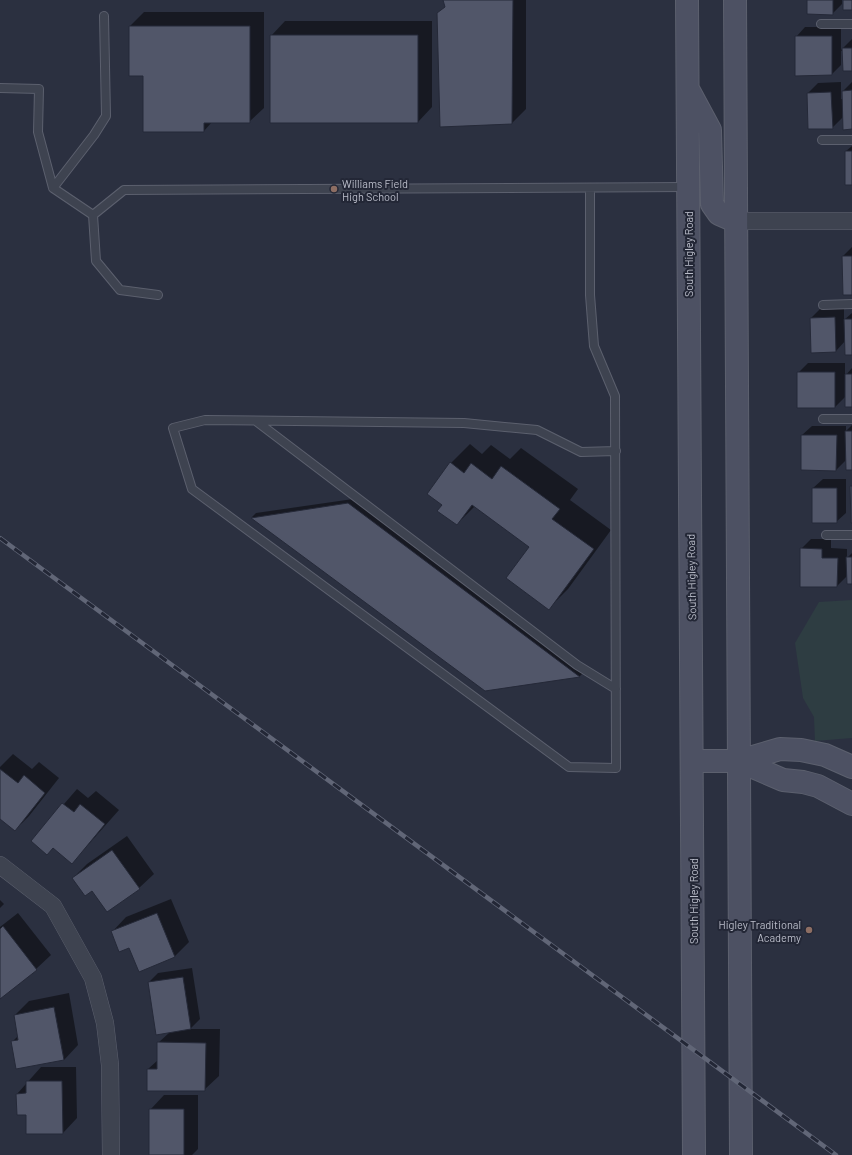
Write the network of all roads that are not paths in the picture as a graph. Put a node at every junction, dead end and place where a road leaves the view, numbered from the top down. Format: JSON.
{"nodes":[{"id":1,"x":687,"y":0,"type":"edge"},
{"id":2,"x":735,"y":0,"type":"edge"},
{"id":3,"x":104,"y":16,"type":"dead end"},
{"id":4,"x":821,"y":24,"type":"dead end"},
{"id":5,"x":852,"y":24,"type":"edge"},
{"id":6,"x":0,"y":88,"type":"edge"},
{"id":7,"x":687,"y":88,"type":"junction"},
{"id":8,"x":822,"y":140,"type":"dead end"},
{"id":9,"x":852,"y":140,"type":"edge"},
{"id":10,"x":688,"y":187,"type":"junction"},
{"id":11,"x":53,"y":188,"type":"junction"},
{"id":12,"x":590,"y":188,"type":"junction"},
{"id":13,"x":93,"y":215,"type":"junction"},
{"id":14,"x":735,"y":221,"type":"junction"},
{"id":15,"x":852,"y":221,"type":"edge"},
{"id":16,"x":158,"y":295,"type":"dead end"},
{"id":17,"x":852,"y":304,"type":"edge"},
{"id":18,"x":823,"y":305,"type":"dead end"},
{"id":19,"x":823,"y":419,"type":"dead end"},
{"id":20,"x":852,"y":419,"type":"edge"},
{"id":21,"x":256,"y":421,"type":"junction"},
{"id":22,"x":616,"y":451,"type":"junction"},
{"id":23,"x":826,"y":535,"type":"dead end"},
{"id":24,"x":852,"y":535,"type":"edge"},
{"id":25,"x":616,"y":689,"type":"junction"},
{"id":26,"x":692,"y":761,"type":"junction"},
{"id":27,"x":739,"y":761,"type":"junction"},
{"id":28,"x":852,"y":767,"type":"edge"},
{"id":29,"x":852,"y":804,"type":"edge"},
{"id":30,"x":0,"y":865,"type":"edge"},
{"id":31,"x":111,"y":1155,"type":"edge"},
{"id":32,"x":694,"y":1155,"type":"edge"},
{"id":33,"x":741,"y":1155,"type":"edge"}],
"edges":[{"from":1,"to":7,"type":"main road","name":"South Higley Road"},
{"from":2,"to":14,"type":"main road"},
{"from":3,"to":11,"type":"lane"},
{"from":4,"to":5,"type":"lane"},
{"from":6,"to":11,"type":"lane"},
{"from":7,"to":10,"type":"main road","name":"South Higley Road"},
{"from":7,"to":14,"type":"main road"},
{"from":8,"to":9,"type":"lane"},
{"from":10,"to":12,"type":"lane"},
{"from":10,"to":26,"type":"main road","name":"South Higley Road"},
{"from":11,"to":13,"type":"lane"},
{"from":12,"to":13,"type":"lane"},
{"from":12,"to":22,"type":"lane"},
{"from":13,"to":16,"type":"lane"},
{"from":14,"to":15,"type":"street"},
{"from":14,"to":27,"type":"main road"},
{"from":17,"to":18,"type":"lane"},
{"from":19,"to":20,"type":"lane"},
{"from":21,"to":22,"type":"lane"},
{"from":21,"to":25,"type":"lane"},
{"from":21,"to":25,"type":"lane"},
{"from":22,"to":25,"type":"lane"},
{"from":23,"to":24,"type":"lane"},
{"from":26,"to":27,"type":"main road"},
{"from":26,"to":32,"type":"main road","name":"South Higley Road"},
{"from":27,"to":28,"type":"main road"},
{"from":27,"to":29,"type":"main road"},
{"from":27,"to":33,"type":"main road"},
{"from":30,"to":31,"type":"street"}]}
